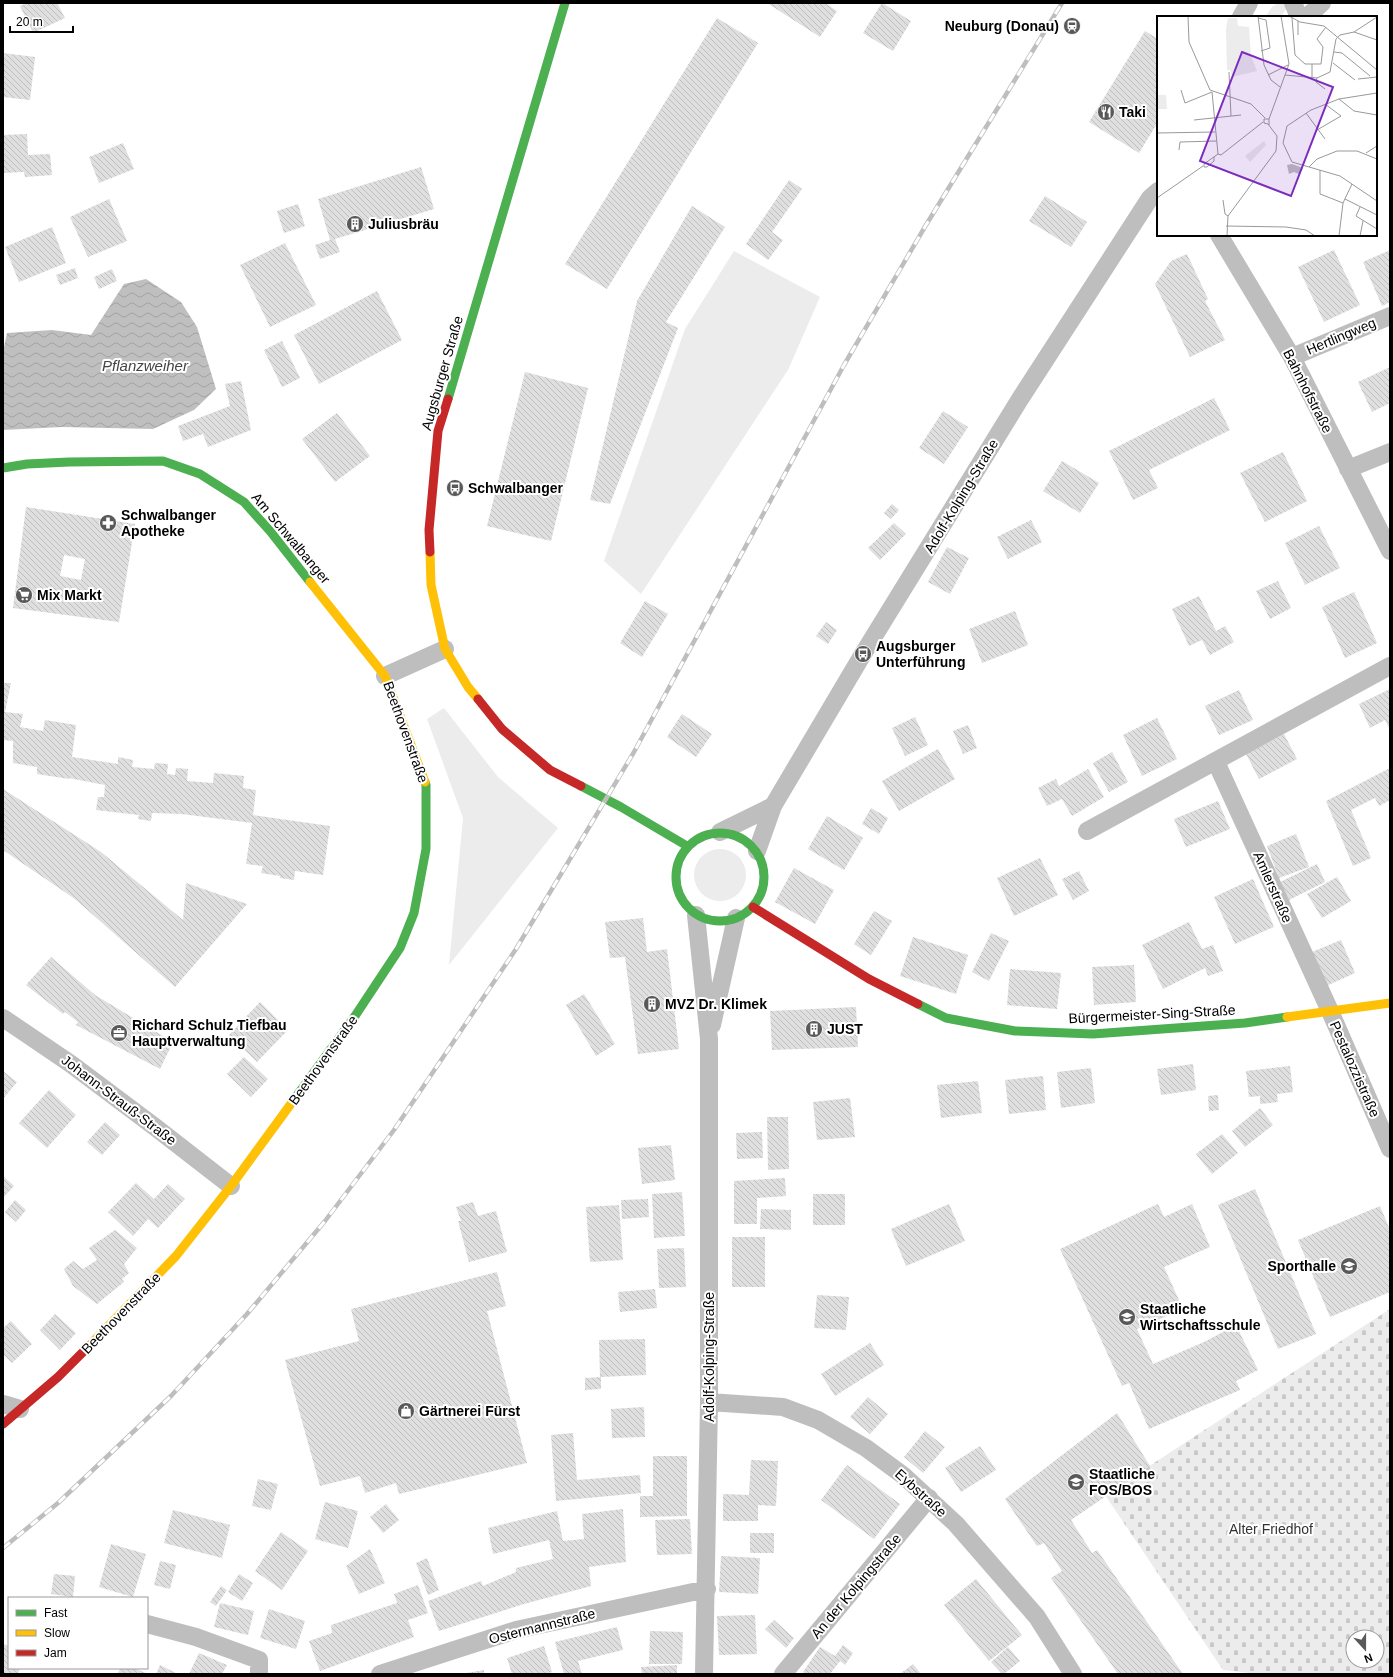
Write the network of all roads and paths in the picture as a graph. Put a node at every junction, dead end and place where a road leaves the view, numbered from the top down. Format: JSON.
{"nodes":[{"id":1,"x":565,"y":3,"type":"edge"},
{"id":2,"x":1250,"y":3,"type":"edge"},
{"id":3,"x":1293,"y":3,"type":"edge"},
{"id":4,"x":1322,"y":3,"type":"edge"},
{"id":5,"x":1242,"y":16,"type":"edge"},
{"id":6,"x":1299,"y":16,"type":"edge"},
{"id":7,"x":1308,"y":16,"type":"edge"},
{"id":8,"x":1157,"y":192,"type":"edge"},
{"id":9,"x":1220,"y":236,"type":"edge"},
{"id":10,"x":1390,"y":316,"type":"edge"},
{"id":11,"x":1292,"y":357,"type":"junction"},
{"id":12,"x":1390,"y":452,"type":"edge"},
{"id":13,"x":3,"y":468,"type":"edge"},
{"id":14,"x":1348,"y":469,"type":"junction"},
{"id":15,"x":1390,"y":551,"type":"edge"},
{"id":16,"x":445,"y":649,"type":"junction"},
{"id":17,"x":1390,"y":666,"type":"edge"},
{"id":18,"x":385,"y":676,"type":"junction"},
{"id":19,"x":1216,"y":762,"type":"junction"},
{"id":20,"x":772,"y":806,"type":"junction"},
{"id":21,"x":621,"y":807,"type":"junction"},
{"id":22,"x":1087,"y":831,"type":"dead end"},
{"id":23,"x":720,"y":832,"type":"junction"},
{"id":24,"x":649,"y":834,"type":"dead end"},
{"id":25,"x":687,"y":846,"type":"junction"},
{"id":26,"x":757,"y":852,"type":"junction"},
{"id":27,"x":753,"y":907,"type":"junction"},
{"id":28,"x":696,"y":915,"type":"junction"},
{"id":29,"x":736,"y":918,"type":"junction"},
{"id":30,"x":1390,"y":1003,"type":"edge"},
{"id":31,"x":1330,"y":1011,"type":"junction"},
{"id":32,"x":3,"y":1018,"type":"edge"},
{"id":33,"x":709,"y":1040,"type":"junction"},
{"id":34,"x":1390,"y":1149,"type":"edge"},
{"id":35,"x":231,"y":1186,"type":"junction"},
{"id":36,"x":709,"y":1402,"type":"junction"},
{"id":37,"x":11,"y":1407,"type":"edge"},
{"id":38,"x":3,"y":1424,"type":"edge"},
{"id":39,"x":929,"y":1498,"type":"junction"},
{"id":40,"x":707,"y":1589,"type":"junction"},
{"id":41,"x":148,"y":1624,"type":"edge"},
{"id":42,"x":259,"y":1674,"type":"edge"},
{"id":43,"x":380,"y":1674,"type":"edge"},
{"id":44,"x":704,"y":1674,"type":"edge"},
{"id":45,"x":783,"y":1674,"type":"edge"},
{"id":46,"x":1073,"y":1674,"type":"edge"}],
"edges":[{"from":1,"to":16,"type":"main road","name":"Augsburger Straße"},
{"from":2,"to":5,"type":"street"},
{"from":3,"to":6,"type":"street"},
{"from":4,"to":7,"type":"street"},
{"from":8,"to":20,"type":"street","name":"Adolf-Kolping-Straße"},
{"from":9,"to":11,"type":"street","name":"Bahnhofstraße"},
{"from":10,"to":11,"type":"street","name":"Hertlingweg"},
{"from":11,"to":14,"type":"street","name":"Bahnhofstraße"},
{"from":12,"to":14,"type":"street"},
{"from":13,"to":18,"type":"main road","name":"Am Schwalbanger"},
{"from":14,"to":15,"type":"street","name":"Bahnhofstraße"},
{"from":16,"to":18,"type":"street","name":"Beethovenstraße"},
{"from":16,"to":21,"type":"main road","name":"Augsburger Straße"},
{"from":17,"to":19,"type":"street"},
{"from":18,"to":35,"type":"main road","name":"Beethovenstraße"},
{"from":19,"to":22,"type":"street"},
{"from":19,"to":31,"type":"street","name":"Amlerstraße"},
{"from":20,"to":23,"type":"street"},
{"from":20,"to":26,"type":"street","name":"Adolf-Kolping-Straße"},
{"from":21,"to":24,"type":"main road"},
{"from":21,"to":25,"type":"main road"},
{"from":23,"to":25,"type":"main road"},
{"from":23,"to":26,"type":"main road"},
{"from":25,"to":28,"type":"main road"},
{"from":26,"to":27,"type":"main road"},
{"from":27,"to":29,"type":"main road"},
{"from":27,"to":31,"type":"main road","name":"Bürgermeister-Sing-Straße"},
{"from":28,"to":29,"type":"main road"},
{"from":28,"to":33,"type":"street","name":"Adolf-Kolping-Straße"},
{"from":29,"to":33,"type":"street","name":"Adolf-Kolping-Straße"},
{"from":30,"to":31,"type":"main road","name":"Bürgermeister-Sing-Straße"},
{"from":31,"to":34,"type":"street","name":"Pestalozzistraße"},
{"from":32,"to":35,"type":"street","name":"Johann-Strauß-Straße"},
{"from":33,"to":36,"type":"street","name":"Adolf-Kolping-Straße"},
{"from":35,"to":37,"type":"main road","name":"Beethovenstraße"},
{"from":36,"to":39,"type":"street","name":"Eybstraße"},
{"from":36,"to":40,"type":"street","name":"Adolf-Kolping-Straße"},
{"from":37,"to":38,"type":"main road","name":"Beethovenstraße"},
{"from":39,"to":45,"type":"street","name":"An der Kolpingstraße"},
{"from":39,"to":46,"type":"street","name":"Eybstraße"},
{"from":40,"to":43,"type":"street","name":"Ostermannstraße"},
{"from":40,"to":44,"type":"street","name":"Adolf-Kolping-Straße"},
{"from":41,"to":42,"type":"street"}]}
